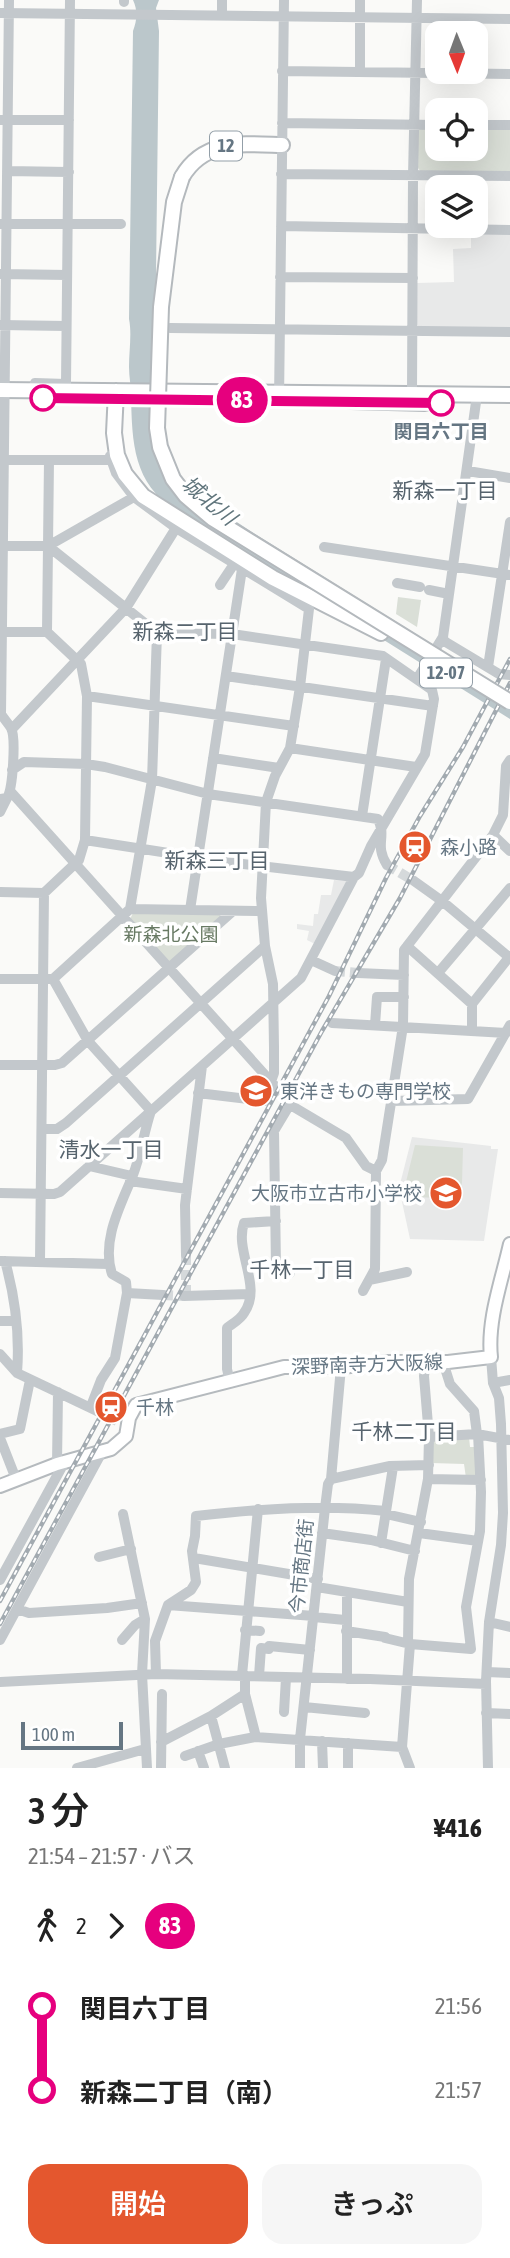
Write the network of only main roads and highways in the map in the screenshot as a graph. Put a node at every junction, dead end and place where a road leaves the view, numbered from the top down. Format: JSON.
{"nodes":[{"id":1,"x":282,"y":145,"type":"road end"},
{"id":2,"x":2,"y":394,"type":"edge"},
{"id":3,"x":510,"y":395,"type":"edge"},
{"id":4,"x":279,"y":396,"type":"junction"},
{"id":5,"x":477,"y":399,"type":"junction"},
{"id":6,"x":116,"y":400,"type":"junction"},
{"id":7,"x":510,"y":404,"type":"edge"},
{"id":8,"x":510,"y":702,"type":"edge"},
{"id":9,"x":510,"y":712,"type":"edge"},
{"id":10,"x":510,"y":1244,"type":"edge"},
{"id":11,"x":0,"y":1486,"type":"edge"}],
"edges":[{"from":1,"to":8,"type":"highway","number":"12","bridge":true},
{"from":2,"to":6,"type":"highway"},
{"from":2,"to":6,"type":"highway"},
{"from":3,"to":5,"type":"highway"},
{"from":4,"to":5,"type":"highway"},
{"from":4,"to":5,"type":"highway"},
{"from":4,"to":6,"type":"highway"},
{"from":5,"to":7,"type":"highway"},
{"from":6,"to":9,"type":"highway","number":"12-07"},
{"from":10,"to":11,"type":"main road","name":"深野南寺方大阪線"}]}
